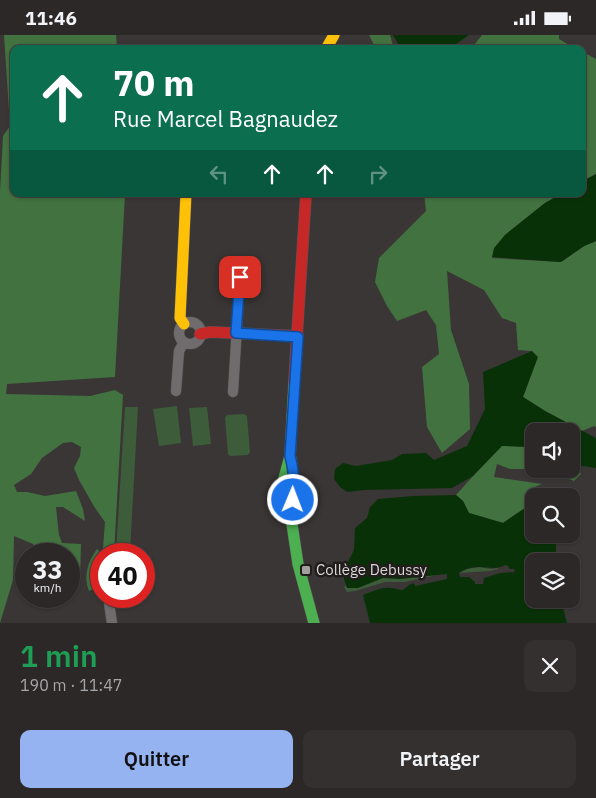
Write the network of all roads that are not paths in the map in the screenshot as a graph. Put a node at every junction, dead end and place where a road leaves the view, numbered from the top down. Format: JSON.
{"nodes":[{"id":1,"x":186,"y":197,"type":"edge"},
{"id":2,"x":306,"y":197,"type":"edge"},
{"id":3,"x":240,"y":277,"type":"dead end"},
{"id":4,"x":184,"y":325,"type":"junction"},
{"id":5,"x":236,"y":333,"type":"junction"},
{"id":6,"x":200,"y":335,"type":"junction"},
{"id":7,"x":298,"y":337,"type":"junction"},
{"id":8,"x":184,"y":342,"type":"junction"},
{"id":9,"x":176,"y":391,"type":"dead end"},
{"id":10,"x":233,"y":392,"type":"dead end"},
{"id":11,"x":110,"y":608,"type":"edge"},
{"id":12,"x":112,"y":623,"type":"edge"},
{"id":13,"x":314,"y":623,"type":"edge"}],
"edges":[{"from":1,"to":4,"type":"street"},
{"from":2,"to":7,"type":"street"},
{"from":3,"to":5,"type":"street"},
{"from":4,"to":6,"type":"street"},
{"from":4,"to":8,"type":"street"},
{"from":5,"to":6,"type":"street"},
{"from":5,"to":7,"type":"street"},
{"from":5,"to":10,"type":"street"},
{"from":6,"to":8,"type":"street"},
{"from":7,"to":13,"type":"street"},
{"from":8,"to":9,"type":"street"},
{"from":11,"to":12,"type":"street"}]}
